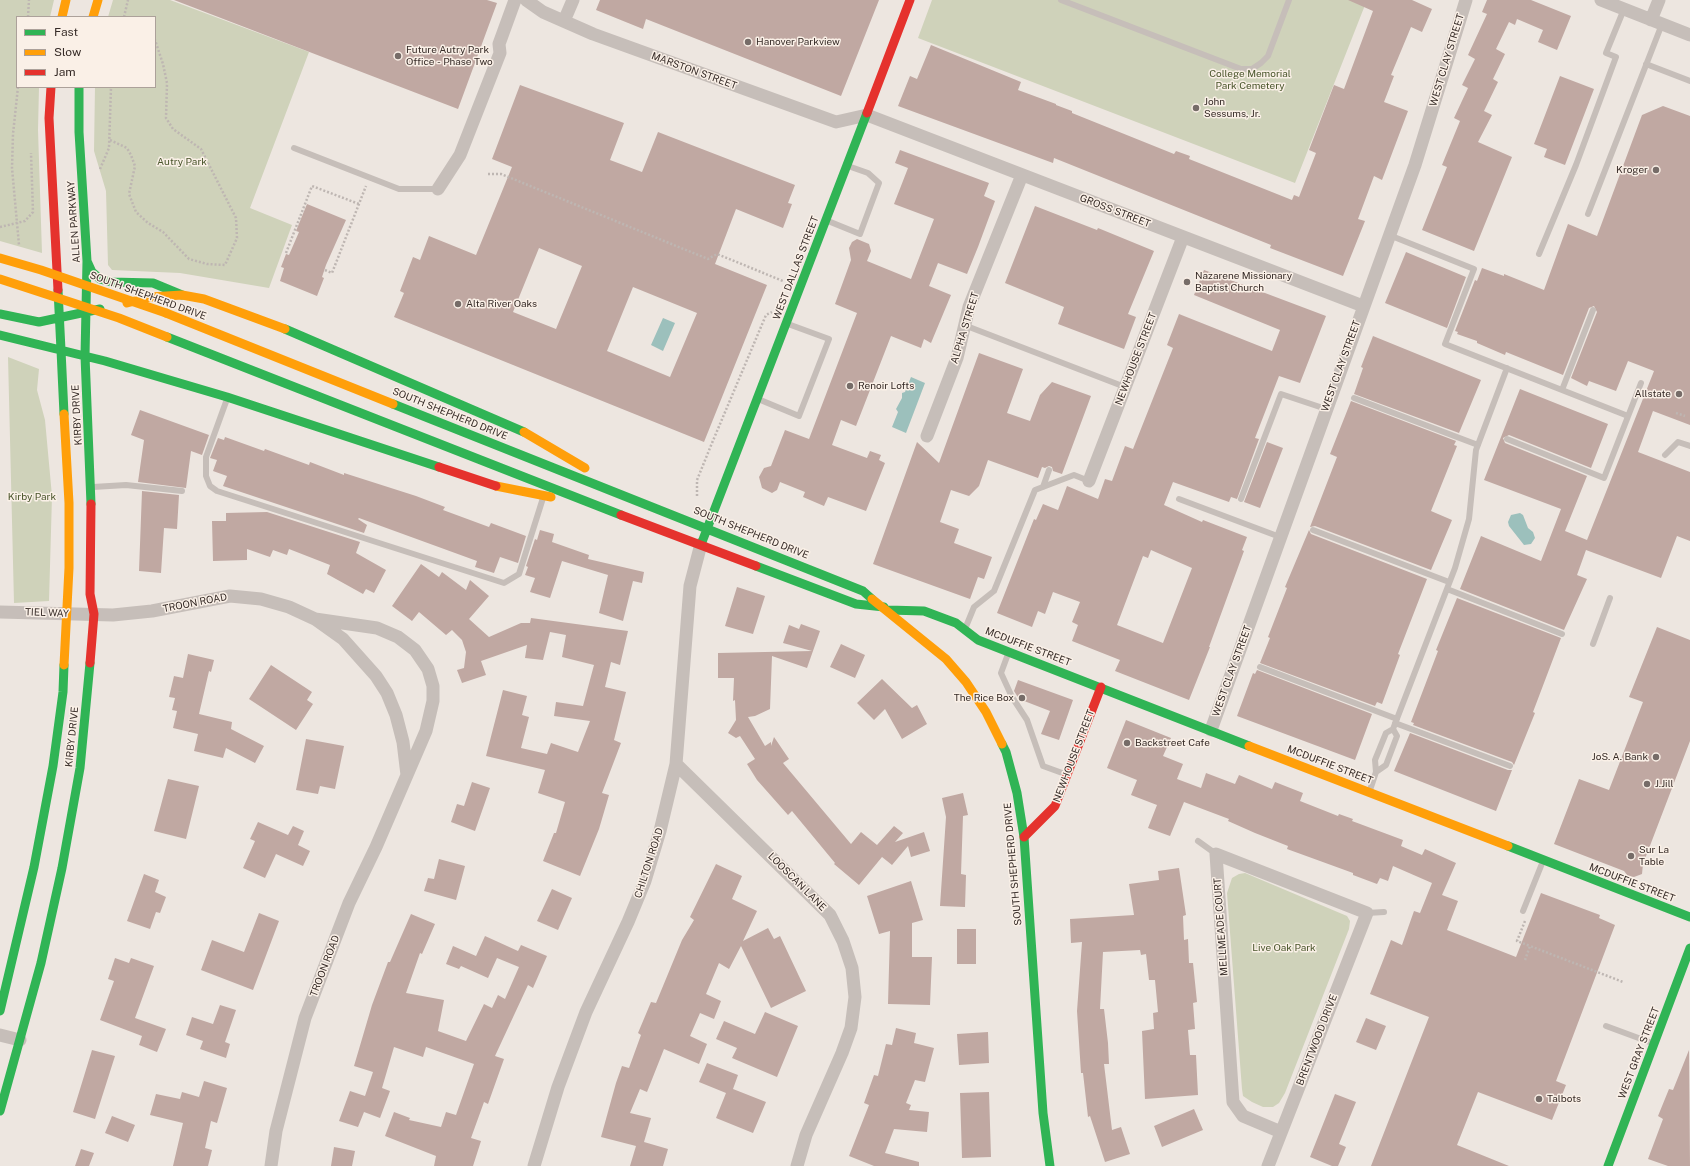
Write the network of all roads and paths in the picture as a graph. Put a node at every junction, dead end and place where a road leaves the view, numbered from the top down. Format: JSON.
{"nodes":[{"id":1,"x":29,"y":0,"type":"edge"},
{"id":2,"x":66,"y":0,"type":"edge"},
{"id":3,"x":98,"y":0,"type":"edge"},
{"id":4,"x":128,"y":0,"type":"edge"},
{"id":5,"x":515,"y":0,"type":"edge"},
{"id":6,"x":526,"y":0,"type":"edge"},
{"id":7,"x":573,"y":0,"type":"edge"},
{"id":8,"x":910,"y":0,"type":"edge"},
{"id":9,"x":1061,"y":0,"type":"edge"},
{"id":10,"x":1289,"y":0,"type":"edge"},
{"id":11,"x":1466,"y":0,"type":"edge"},
{"id":12,"x":1601,"y":0,"type":"edge"},
{"id":13,"x":1659,"y":0,"type":"edge"},
{"id":14,"x":1624,"y":9,"type":"junction"},
{"id":15,"x":28,"y":16,"type":"edge"},
{"id":16,"x":62,"y":16,"type":"edge"},
{"id":17,"x":93,"y":16,"type":"edge"},
{"id":18,"x":124,"y":16,"type":"edge"},
{"id":19,"x":564,"y":21,"type":"junction"},
{"id":20,"x":1657,"y":22,"type":"junction"},
{"id":21,"x":1690,"y":35,"type":"edge"},
{"id":22,"x":156,"y":43,"type":"edge"},
{"id":23,"x":1646,"y":64,"type":"junction"},
{"id":24,"x":1690,"y":81,"type":"edge"},
{"id":25,"x":18,"y":88,"type":"edge"},
{"id":26,"x":51,"y":88,"type":"edge"},
{"id":27,"x":80,"y":88,"type":"edge"},
{"id":28,"x":112,"y":88,"type":"edge"},
{"id":29,"x":867,"y":115,"type":"junction"},
{"id":30,"x":110,"y":140,"type":"junction"},
{"id":31,"x":294,"y":148,"type":"dead end"},
{"id":32,"x":32,"y":152,"type":"dead end"},
{"id":33,"x":847,"y":166,"type":"junction"},
{"id":34,"x":99,"y":173,"type":"dead end"},
{"id":35,"x":488,"y":174,"type":"dead end"},
{"id":36,"x":1022,"y":175,"type":"junction"},
{"id":37,"x":370,"y":178,"type":"junction"},
{"id":38,"x":438,"y":189,"type":"joint"},
{"id":39,"x":360,"y":204,"type":"junction"},
{"id":40,"x":1588,"y":214,"type":"dead end"},
{"id":41,"x":826,"y":220,"type":"junction"},
{"id":42,"x":18,"y":223,"type":"junction"},
{"id":43,"x":0,"y":227,"type":"edge"},
{"id":44,"x":1389,"y":235,"type":"junction"},
{"id":45,"x":1183,"y":237,"type":"junction"},
{"id":46,"x":19,"y":245,"type":"dead end"},
{"id":47,"x":286,"y":253,"type":"dead end"},
{"id":48,"x":1539,"y":254,"type":"dead end"},
{"id":49,"x":0,"y":258,"type":"edge"},
{"id":50,"x":87,"y":261,"type":"junction"},
{"id":51,"x":325,"y":270,"type":"dead end"},
{"id":52,"x":0,"y":279,"type":"edge"},
{"id":53,"x":783,"y":282,"type":"dead end"},
{"id":54,"x":182,"y":295,"type":"junction"},
{"id":55,"x":1363,"y":306,"type":"junction"},
{"id":56,"x":1593,"y":310,"type":"dead end"},
{"id":57,"x":86,"y":313,"type":"junction"},
{"id":58,"x":0,"y":314,"type":"edge"},
{"id":59,"x":766,"y":315,"type":"dead end"},
{"id":60,"x":60,"y":319,"type":"junction"},
{"id":61,"x":786,"y":323,"type":"junction"},
{"id":62,"x":964,"y":326,"type":"junction"},
{"id":63,"x":0,"y":335,"type":"edge"},
{"id":64,"x":61,"y":350,"type":"junction"},
{"id":65,"x":85,"y":356,"type":"junction"},
{"id":66,"x":1507,"y":368,"type":"junction"},
{"id":67,"x":1641,"y":383,"type":"dead end"},
{"id":68,"x":1125,"y":387,"type":"junction"},
{"id":69,"x":1562,"y":390,"type":"junction"},
{"id":70,"x":227,"y":397,"type":"junction"},
{"id":71,"x":757,"y":398,"type":"junction"},
{"id":72,"x":1354,"y":398,"type":"dead end"},
{"id":73,"x":1326,"y":409,"type":"junction"},
{"id":74,"x":1676,"y":413,"type":"dead end"},
{"id":75,"x":1628,"y":416,"type":"junction"},
{"id":76,"x":1685,"y":416,"type":"dead end"},
{"id":77,"x":927,"y":436,"type":"dead end"},
{"id":78,"x":1507,"y":439,"type":"dead end"},
{"id":79,"x":1478,"y":445,"type":"junction"},
{"id":80,"x":1690,"y":446,"type":"edge"},
{"id":81,"x":1665,"y":456,"type":"dead end"},
{"id":82,"x":1049,"y":470,"type":"dead end"},
{"id":83,"x":1089,"y":481,"type":"joint"},
{"id":84,"x":91,"y":487,"type":"junction"},
{"id":85,"x":1043,"y":487,"type":"junction"},
{"id":86,"x":182,"y":491,"type":"dead end"},
{"id":87,"x":544,"y":496,"type":"junction"},
{"id":88,"x":697,"y":496,"type":"dead end"},
{"id":89,"x":1179,"y":499,"type":"dead end"},
{"id":90,"x":1241,"y":499,"type":"dead end"},
{"id":91,"x":640,"y":501,"type":"junction"},
{"id":92,"x":589,"y":503,"type":"junction"},
{"id":93,"x":707,"y":528,"type":"junction"},
{"id":94,"x":1313,"y":530,"type":"dead end"},
{"id":95,"x":1280,"y":537,"type":"junction"},
{"id":96,"x":701,"y":544,"type":"junction"},
{"id":97,"x":1449,"y":582,"type":"junction"},
{"id":98,"x":1447,"y":589,"type":"junction"},
{"id":99,"x":1610,"y":598,"type":"dead end"},
{"id":100,"x":886,"y":608,"type":"junction"},
{"id":101,"x":0,"y":612,"type":"edge"},
{"id":102,"x":68,"y":614,"type":"junction"},
{"id":103,"x":94,"y":614,"type":"junction"},
{"id":104,"x":315,"y":619,"type":"junction"},
{"id":105,"x":965,"y":629,"type":"junction"},
{"id":106,"x":1562,"y":634,"type":"dead end"},
{"id":107,"x":1593,"y":644,"type":"dead end"},
{"id":108,"x":1009,"y":651,"type":"junction"},
{"id":109,"x":1260,"y":667,"type":"dead end"},
{"id":110,"x":1101,"y":687,"type":"junction"},
{"id":111,"x":1395,"y":724,"type":"junction"},
{"id":112,"x":1211,"y":730,"type":"junction"},
{"id":113,"x":676,"y":764,"type":"junction"},
{"id":114,"x":1510,"y":766,"type":"dead end"},
{"id":115,"x":1376,"y":772,"type":"junction"},
{"id":116,"x":1067,"y":775,"type":"junction"},
{"id":117,"x":407,"y":776,"type":"junction"},
{"id":118,"x":1369,"y":792,"type":"junction"},
{"id":119,"x":1024,"y":837,"type":"junction"},
{"id":120,"x":1198,"y":841,"type":"dead end"},
{"id":121,"x":1216,"y":854,"type":"junction"},
{"id":122,"x":1543,"y":860,"type":"junction"},
{"id":123,"x":1523,"y":911,"type":"joint"},
{"id":124,"x":1384,"y":912,"type":"dead end"},
{"id":125,"x":1367,"y":914,"type":"junction"},
{"id":126,"x":1690,"y":917,"type":"edge"},
{"id":127,"x":1530,"y":946,"type":"junction"},
{"id":128,"x":1690,"y":948,"type":"edge"},
{"id":129,"x":1525,"y":960,"type":"dead end"},
{"id":130,"x":1687,"y":963,"type":"edge"},
{"id":131,"x":1623,"y":982,"type":"dead end"},
{"id":132,"x":0,"y":1011,"type":"edge"},
{"id":133,"x":1606,"y":1026,"type":"dead end"},
{"id":134,"x":0,"y":1035,"type":"edge"},
{"id":135,"x":20,"y":1040,"type":"junction"},
{"id":136,"x":1654,"y":1044,"type":"junction"},
{"id":137,"x":0,"y":1111,"type":"edge"},
{"id":138,"x":1281,"y":1132,"type":"junction"},
{"id":139,"x":271,"y":1166,"type":"edge"},
{"id":140,"x":534,"y":1166,"type":"edge"},
{"id":141,"x":797,"y":1166,"type":"edge"},
{"id":142,"x":1050,"y":1166,"type":"edge"},
{"id":143,"x":1268,"y":1166,"type":"edge"},
{"id":144,"x":1608,"y":1166,"type":"edge"}],
"edges":[{"from":1,"to":15,"type":"path"},
{"from":2,"to":16,"type":"main road"},
{"from":3,"to":17,"type":"main road"},
{"from":4,"to":18,"type":"path"},
{"from":5,"to":38,"type":"street"},
{"from":6,"to":19,"type":"street","name":"MARSTON STREET"},
{"from":7,"to":19,"type":"street"},
{"from":8,"to":29,"type":"main road","name":"WEST DALLAS STREET"},
{"from":9,"to":10,"type":"lane"},
{"from":11,"to":44,"type":"street","name":"WEST CLAY STREET"},
{"from":12,"to":14,"type":"street"},
{"from":13,"to":20,"type":"street"},
{"from":14,"to":20,"type":"street"},
{"from":14,"to":48,"type":"lane"},
{"from":19,"to":29,"type":"street","name":"MARSTON STREET"},
{"from":20,"to":21,"type":"street"},
{"from":20,"to":23,"type":"lane"},
{"from":22,"to":30,"type":"path"},
{"from":23,"to":24,"type":"lane"},
{"from":23,"to":40,"type":"lane"},
{"from":25,"to":42,"type":"path"},
{"from":26,"to":60,"type":"main road","name":"ALLEN PARKWAY"},
{"from":27,"to":50,"type":"main road","name":"ALLEN PARKWAY"},
{"from":28,"to":30,"type":"path"},
{"from":29,"to":33,"type":"main road","name":"WEST DALLAS STREET"},
{"from":29,"to":36,"type":"street","name":"GROSS STREET"},
{"from":30,"to":34,"type":"path"},
{"from":31,"to":37,"type":"lane"},
{"from":32,"to":42,"type":"path"},
{"from":33,"to":41,"type":"main road","name":"WEST DALLAS STREET"},
{"from":33,"to":41,"type":"lane"},
{"from":35,"to":53,"type":"path"},
{"from":36,"to":45,"type":"street","name":"GROSS STREET"},
{"from":36,"to":62,"type":"street","name":"ALPHA STREET"},
{"from":37,"to":38,"type":"lane"},
{"from":37,"to":39,"type":"path"},
{"from":39,"to":47,"type":"path"},
{"from":39,"to":51,"type":"path"},
{"from":41,"to":61,"type":"main road","name":"WEST DALLAS STREET"},
{"from":42,"to":43,"type":"path"},
{"from":42,"to":46,"type":"path"},
{"from":44,"to":55,"type":"street","name":"WEST CLAY STREET"},
{"from":44,"to":66,"type":"lane"},
{"from":45,"to":55,"type":"street","name":"GROSS STREET"},
{"from":45,"to":68,"type":"street","name":"NEWHOUSE STREET"},
{"from":49,"to":91,"type":"main road","name":"SOUTH SHEPHERD DRIVE","bridge":true},
{"from":50,"to":54,"type":"main road"},
{"from":50,"to":57,"type":"main road","name":"ALLEN PARKWAY"},
{"from":52,"to":92,"type":"main road","bridge":true},
{"from":54,"to":57,"type":"main road"},
{"from":54,"to":91,"type":"main road"},
{"from":55,"to":73,"type":"street","name":"WEST CLAY STREET"},
{"from":56,"to":69,"type":"lane"},
{"from":57,"to":60,"type":"main road"},
{"from":57,"to":65,"type":"main road","name":"ALLEN PARKWAY"},
{"from":58,"to":60,"type":"main road"},
{"from":59,"to":88,"type":"path"},
{"from":60,"to":64,"type":"main road","name":"ALLEN PARKWAY"},
{"from":61,"to":71,"type":"main road","name":"WEST DALLAS STREET"},
{"from":61,"to":71,"type":"lane"},
{"from":62,"to":68,"type":"lane"},
{"from":62,"to":77,"type":"street","name":"ALPHA STREET"},
{"from":63,"to":64,"type":"main road"},
{"from":64,"to":65,"type":"main road"},
{"from":64,"to":102,"type":"main road","name":"KIRBY DRIVE"},
{"from":65,"to":70,"type":"main road"},
{"from":65,"to":84,"type":"main road","name":"KIRBY DRIVE"},
{"from":66,"to":69,"type":"lane"},
{"from":66,"to":79,"type":"lane"},
{"from":67,"to":75,"type":"lane"},
{"from":68,"to":83,"type":"street","name":"NEWHOUSE STREET"},
{"from":69,"to":75,"type":"lane"},
{"from":70,"to":87,"type":"main road"},
{"from":70,"to":87,"type":"lane"},
{"from":71,"to":93,"type":"main road","name":"WEST DALLAS STREET"},
{"from":72,"to":79,"type":"lane"},
{"from":73,"to":90,"type":"lane"},
{"from":73,"to":95,"type":"street","name":"WEST CLAY STREET"},
{"from":74,"to":76,"type":"path"},
{"from":75,"to":78,"type":"lane"},
{"from":79,"to":97,"type":"lane"},
{"from":80,"to":81,"type":"lane"},
{"from":82,"to":85,"type":"lane"},
{"from":83,"to":85,"type":"lane"},
{"from":84,"to":86,"type":"lane"},
{"from":84,"to":103,"type":"main road","name":"KIRBY DRIVE"},
{"from":85,"to":105,"type":"lane"},
{"from":87,"to":92,"type":"main road"},
{"from":89,"to":95,"type":"lane"},
{"from":91,"to":93,"type":"main road","name":"SOUTH SHEPHERD DRIVE"},
{"from":92,"to":96,"type":"main road"},
{"from":93,"to":96,"type":"main road","name":"WEST DALLAS STREET"},
{"from":93,"to":100,"type":"main road","name":"SOUTH SHEPHERD DRIVE"},
{"from":94,"to":97,"type":"lane"},
{"from":95,"to":112,"type":"street","name":"WEST CLAY STREET"},
{"from":96,"to":100,"type":"main road"},
{"from":96,"to":113,"type":"street","name":"CHILTON ROAD"},
{"from":97,"to":98,"type":"lane"},
{"from":98,"to":106,"type":"lane"},
{"from":98,"to":111,"type":"lane"},
{"from":99,"to":107,"type":"lane"},
{"from":100,"to":105,"type":"main road","name":"MCDUFFIE STREET"},
{"from":100,"to":119,"type":"main road","name":"SOUTH SHEPHERD DRIVE"},
{"from":101,"to":102,"type":"street","name":"TIEL WAY"},
{"from":102,"to":103,"type":"street","name":"TIEL WAY"},
{"from":102,"to":132,"type":"main road","name":"KIRBY DRIVE"},
{"from":103,"to":104,"type":"street","name":"TROON ROAD"},
{"from":103,"to":135,"type":"main road","name":"KIRBY DRIVE"},
{"from":104,"to":117,"type":"street","name":"TROON ROAD"},
{"from":104,"to":117,"type":"street","name":"TROON ROAD"},
{"from":105,"to":108,"type":"main road","name":"MCDUFFIE STREET"},
{"from":108,"to":110,"type":"main road","name":"MCDUFFIE STREET"},
{"from":108,"to":116,"type":"lane"},
{"from":109,"to":111,"type":"lane"},
{"from":110,"to":112,"type":"main road","name":"MCDUFFIE STREET"},
{"from":110,"to":116,"type":"main road","name":"NEWHOUSE STREET"},
{"from":111,"to":114,"type":"lane"},
{"from":111,"to":115,"type":"lane"},
{"from":111,"to":115,"type":"lane"},
{"from":112,"to":118,"type":"main road","name":"MCDUFFIE STREET"},
{"from":113,"to":140,"type":"street","name":"CHILTON ROAD"},
{"from":113,"to":141,"type":"street","name":"LOOSCAN LANE"},
{"from":115,"to":118,"type":"lane"},
{"from":116,"to":119,"type":"main road","name":"NEWHOUSE STREET"},
{"from":117,"to":139,"type":"street","name":"TROON ROAD"},
{"from":118,"to":122,"type":"main road","name":"MCDUFFIE STREET"},
{"from":119,"to":142,"type":"main road","name":"SOUTH SHEPHERD DRIVE"},
{"from":120,"to":121,"type":"lane"},
{"from":121,"to":125,"type":"street"},
{"from":121,"to":138,"type":"street","name":"MELLMEADE COURT"},
{"from":122,"to":123,"type":"lane"},
{"from":122,"to":126,"type":"main road","name":"MCDUFFIE STREET"},
{"from":123,"to":127,"type":"path"},
{"from":124,"to":125,"type":"lane"},
{"from":125,"to":138,"type":"street","name":"BRENTWOOD DRIVE"},
{"from":127,"to":129,"type":"path"},
{"from":127,"to":131,"type":"path"},
{"from":128,"to":130,"type":"main road","name":"WEST GRAY STREET"},
{"from":130,"to":136,"type":"main road","name":"WEST GRAY STREET"},
{"from":133,"to":136,"type":"lane"},
{"from":134,"to":135,"type":"street"},
{"from":135,"to":137,"type":"main road","name":"KIRBY DRIVE"},
{"from":136,"to":144,"type":"main road","name":"WEST GRAY STREET"},
{"from":138,"to":143,"type":"street","name":"BRENTWOOD DRIVE"}]}
